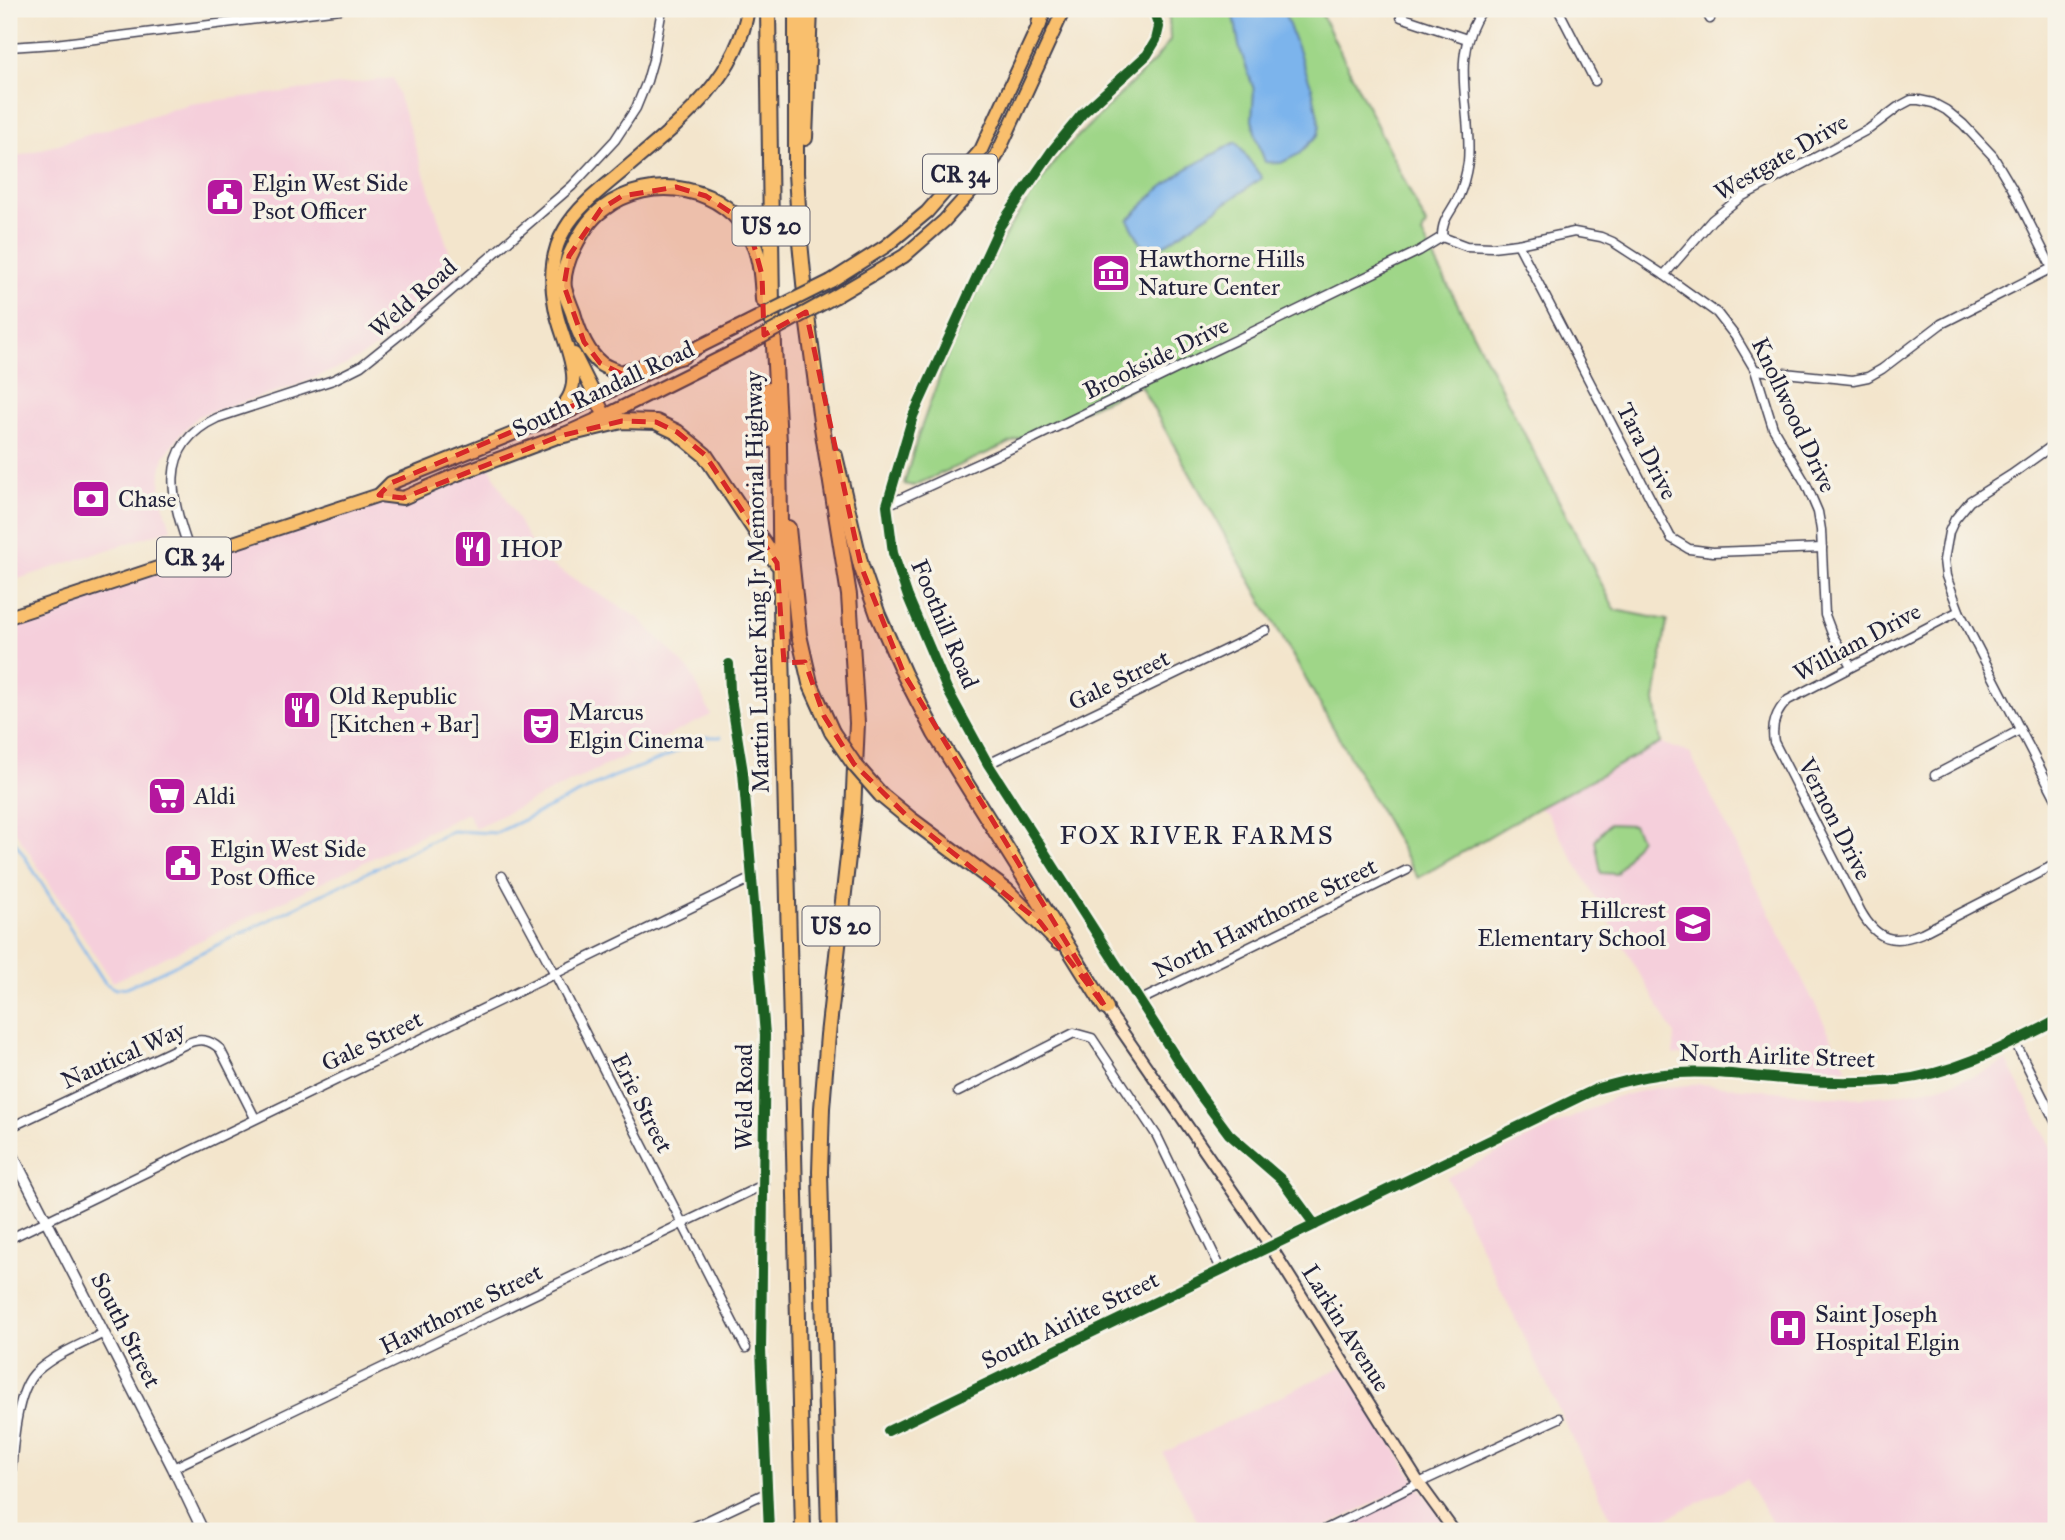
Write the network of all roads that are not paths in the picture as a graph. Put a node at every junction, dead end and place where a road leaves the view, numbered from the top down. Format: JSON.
{"nodes":[{"id":1,"x":251,"y":9,"type":"edge"},
{"id":2,"x":340,"y":9,"type":"edge"},
{"id":3,"x":662,"y":9,"type":"edge"},
{"id":4,"x":748,"y":9,"type":"edge"},
{"id":5,"x":768,"y":9,"type":"edge"},
{"id":6,"x":796,"y":9,"type":"edge"},
{"id":7,"x":810,"y":9,"type":"edge"},
{"id":8,"x":1044,"y":9,"type":"edge"},
{"id":9,"x":1065,"y":9,"type":"edge"},
{"id":10,"x":1153,"y":9,"type":"edge"},
{"id":11,"x":1483,"y":9,"type":"edge"},
{"id":12,"x":1558,"y":9,"type":"edge"},
{"id":13,"x":1705,"y":9,"type":"edge"},
{"id":14,"x":1401,"y":17,"type":"dead end"},
{"id":15,"x":252,"y":19,"type":"junction"},
{"id":16,"x":1710,"y":19,"type":"dead end"},
{"id":17,"x":1039,"y":24,"type":"joint"},
{"id":18,"x":1467,"y":38,"type":"junction"},
{"id":19,"x":9,"y":47,"type":"edge"},
{"id":20,"x":1595,"y":81,"type":"dead end"},
{"id":21,"x":796,"y":173,"type":"junction"},
{"id":22,"x":1442,"y":237,"type":"junction"},
{"id":23,"x":1518,"y":244,"type":"junction"},
{"id":24,"x":2054,"y":272,"type":"edge"},
{"id":25,"x":1664,"y":275,"type":"junction"},
{"id":26,"x":558,"y":322,"type":"junction"},
{"id":27,"x":807,"y":324,"type":"junction"},
{"id":28,"x":683,"y":356,"type":"junction"},
{"id":29,"x":1755,"y":370,"type":"junction"},
{"id":30,"x":596,"y":398,"type":"junction"},
{"id":31,"x":605,"y":416,"type":"junction"},
{"id":32,"x":533,"y":428,"type":"junction"},
{"id":33,"x":561,"y":436,"type":"junction"},
{"id":34,"x":779,"y":443,"type":"junction"},
{"id":35,"x":2056,"y":443,"type":"edge"},
{"id":36,"x":379,"y":495,"type":"junction"},
{"id":37,"x":887,"y":505,"type":"junction"},
{"id":38,"x":1822,"y":548,"type":"junction"},
{"id":39,"x":192,"y":558,"type":"junction"},
{"id":40,"x":777,"y":562,"type":"junction"},
{"id":41,"x":780,"y":607,"type":"junction"},
{"id":42,"x":1959,"y":611,"type":"junction"},
{"id":43,"x":9,"y":617,"type":"edge"},
{"id":44,"x":1266,"y":630,"type":"dead end"},
{"id":45,"x":729,"y":664,"type":"dead end"},
{"id":46,"x":1851,"y":666,"type":"junction"},
{"id":47,"x":1778,"y":714,"type":"joint"},
{"id":48,"x":2020,"y":730,"type":"junction"},
{"id":49,"x":988,"y":764,"type":"junction"},
{"id":50,"x":1935,"y":775,"type":"dead end"},
{"id":51,"x":2056,"y":799,"type":"edge"},
{"id":52,"x":2056,"y":864,"type":"edge"},
{"id":53,"x":1408,"y":870,"type":"dead end"},
{"id":54,"x":502,"y":876,"type":"dead end"},
{"id":55,"x":752,"y":878,"type":"junction"},
{"id":56,"x":555,"y":974,"type":"junction"},
{"id":57,"x":1139,"y":1001,"type":"junction"},
{"id":58,"x":1106,"y":1008,"type":"junction"},
{"id":59,"x":2056,"y":1021,"type":"edge"},
{"id":60,"x":2015,"y":1042,"type":"junction"},
{"id":61,"x":958,"y":1092,"type":"dead end"},
{"id":62,"x":255,"y":1118,"type":"junction"},
{"id":63,"x":2056,"y":1123,"type":"edge"},
{"id":64,"x":9,"y":1128,"type":"edge"},
{"id":65,"x":9,"y":1148,"type":"edge"},
{"id":66,"x":765,"y":1184,"type":"junction"},
{"id":67,"x":46,"y":1220,"type":"junction"},
{"id":68,"x":682,"y":1223,"type":"junction"},
{"id":69,"x":1315,"y":1225,"type":"junction"},
{"id":70,"x":9,"y":1239,"type":"edge"},
{"id":71,"x":1271,"y":1247,"type":"junction"},
{"id":72,"x":1222,"y":1271,"type":"junction"},
{"id":73,"x":104,"y":1333,"type":"junction"},
{"id":74,"x":746,"y":1348,"type":"dead end"},
{"id":75,"x":1559,"y":1418,"type":"dead end"},
{"id":76,"x":888,"y":1431,"type":"dead end"},
{"id":77,"x":173,"y":1468,"type":"junction"},
{"id":78,"x":1419,"y":1483,"type":"junction"},
{"id":79,"x":768,"y":1492,"type":"junction"},
{"id":80,"x":9,"y":1502,"type":"edge"},
{"id":81,"x":203,"y":1531,"type":"edge"},
{"id":82,"x":685,"y":1531,"type":"edge"},
{"id":83,"x":769,"y":1531,"type":"edge"},
{"id":84,"x":803,"y":1531,"type":"edge"},
{"id":85,"x":829,"y":1531,"type":"edge"},
{"id":86,"x":1322,"y":1531,"type":"edge"},
{"id":87,"x":1454,"y":1531,"type":"edge"}],
"edges":[{"from":1,"to":15,"type":"street"},
{"from":2,"to":15,"type":"street"},
{"from":3,"to":39,"type":"street","name":"Weld Road"},
{"from":4,"to":26,"type":"main road"},
{"from":5,"to":34,"type":"highway","name":"Martin Luther King Jr Memorial Highway","number":"US 20"},
{"from":6,"to":21,"type":"highway","number":"US 20"},
{"from":7,"to":21,"type":"highway"},
{"from":8,"to":17,"type":"highway"},
{"from":9,"to":31,"type":"main road","name":"South Randall Road","number":"CR 34","bridge":true},
{"from":10,"to":37,"type":"street","name":"Foothill Road"},
{"from":11,"to":18,"type":"street"},
{"from":12,"to":20,"type":"street"},
{"from":13,"to":16,"type":"street"},
{"from":14,"to":18,"type":"street"},
{"from":15,"to":19,"type":"street"},
{"from":17,"to":28,"type":"main road","name":"South Randall Road","number":"CR 34","bridge":true},
{"from":18,"to":22,"type":"street"},
{"from":21,"to":27,"type":"highway","number":"US 20"},
{"from":22,"to":23,"type":"street","name":"Knollwood Drive"},
{"from":22,"to":37,"type":"street","name":"Brookside Drive"},
{"from":23,"to":25,"type":"street","name":"Knollwood Drive"},
{"from":23,"to":38,"type":"street","name":"Tara Drive"},
{"from":24,"to":25,"type":"street","name":"Westgate Drive"},
{"from":24,"to":29,"type":"street"},
{"from":25,"to":29,"type":"street","name":"Knollwood Drive"},
{"from":26,"to":30,"type":"main road"},
{"from":26,"to":32,"type":"main road"},
{"from":27,"to":58,"type":"highway"},
{"from":27,"to":85,"type":"highway","number":"US 20"},
{"from":28,"to":30,"type":"main road","name":"South Randall Road","number":"CR 34"},
{"from":28,"to":40,"type":"highway"},
{"from":29,"to":38,"type":"street","name":"Knollwood Drive"},
{"from":30,"to":31,"type":"main road"},
{"from":30,"to":32,"type":"main road","name":"South Randall Road","number":"CR 34"},
{"from":31,"to":33,"type":"main road","name":"South Randall Road","number":"CR 34"},
{"from":32,"to":36,"type":"main road","name":"South Randall Road","number":"CR 34"},
{"from":33,"to":36,"type":"main road","name":"South Randall Road","number":"CR 34"},
{"from":33,"to":40,"type":"highway"},
{"from":34,"to":41,"type":"highway","name":"Martin Luther King Jr Memorial Highway","number":"US 20"},
{"from":34,"to":58,"type":"highway","bridge":true},
{"from":35,"to":42,"type":"street"},
{"from":36,"to":39,"type":"main road","name":"South Randall Road","number":"CR 34"},
{"from":37,"to":49,"type":"street","name":"Foothill Road"},
{"from":38,"to":46,"type":"street","name":"Knollwood Drive"},
{"from":39,"to":43,"type":"main road","name":"South Randall Road","number":"CR 34"},
{"from":40,"to":41,"type":"highway"},
{"from":41,"to":84,"type":"highway","name":"Martin Luther King Jr Memorial Highway","number":"US 20"},
{"from":42,"to":46,"type":"street","name":"William Drive"},
{"from":42,"to":48,"type":"street"},
{"from":44,"to":49,"type":"street","name":"Gale Street"},
{"from":45,"to":55,"type":"street","name":"Weld Road"},
{"from":46,"to":47,"type":"street","name":"William Drive"},
{"from":47,"to":52,"type":"street","name":"Vernon Drive"},
{"from":48,"to":50,"type":"street"},
{"from":48,"to":51,"type":"street"},
{"from":49,"to":57,"type":"street","name":"Foothill Road"},
{"from":53,"to":57,"type":"street","name":"North Hawthorne Street"},
{"from":54,"to":56,"type":"street","name":"Erie Street"},
{"from":55,"to":56,"type":"street","name":"Gale Street"},
{"from":55,"to":66,"type":"street","name":"Weld Road"},
{"from":56,"to":62,"type":"street","name":"Gale Street"},
{"from":56,"to":68,"type":"street","name":"Erie Street"},
{"from":57,"to":69,"type":"street","name":"Foothill Road"},
{"from":58,"to":71,"type":"main road","name":"Larkin Avenue"},
{"from":59,"to":60,"type":"street","name":"North Airlite Street"},
{"from":60,"to":63,"type":"street"},
{"from":60,"to":69,"type":"street","name":"North Airlite Street"},
{"from":61,"to":72,"type":"street"},
{"from":62,"to":64,"type":"street","name":"Nautical Way"},
{"from":62,"to":67,"type":"street","name":"Gale Street"},
{"from":65,"to":67,"type":"street","name":"South Street"},
{"from":66,"to":68,"type":"street","name":"Hawthorne Street"},
{"from":66,"to":79,"type":"street","name":"Weld Road"},
{"from":67,"to":70,"type":"street","name":"Gale Street"},
{"from":67,"to":73,"type":"street","name":"South Street"},
{"from":68,"to":74,"type":"street","name":"Erie Street"},
{"from":68,"to":77,"type":"street","name":"Hawthorne Street"},
{"from":69,"to":71,"type":"street","name":"North Airlite Street"},
{"from":71,"to":72,"type":"street","name":"South Airlite Street"},
{"from":71,"to":78,"type":"main road","name":"Larkin Avenue"},
{"from":72,"to":76,"type":"street","name":"South Airlite Street"},
{"from":73,"to":77,"type":"street","name":"South Street"},
{"from":73,"to":80,"type":"street"},
{"from":75,"to":78,"type":"street"},
{"from":77,"to":81,"type":"street","name":"South Street"},
{"from":78,"to":86,"type":"street"},
{"from":78,"to":87,"type":"main road","name":"Larkin Avenue"},
{"from":79,"to":82,"type":"street"},
{"from":79,"to":83,"type":"street","name":"Weld Road"}]}
